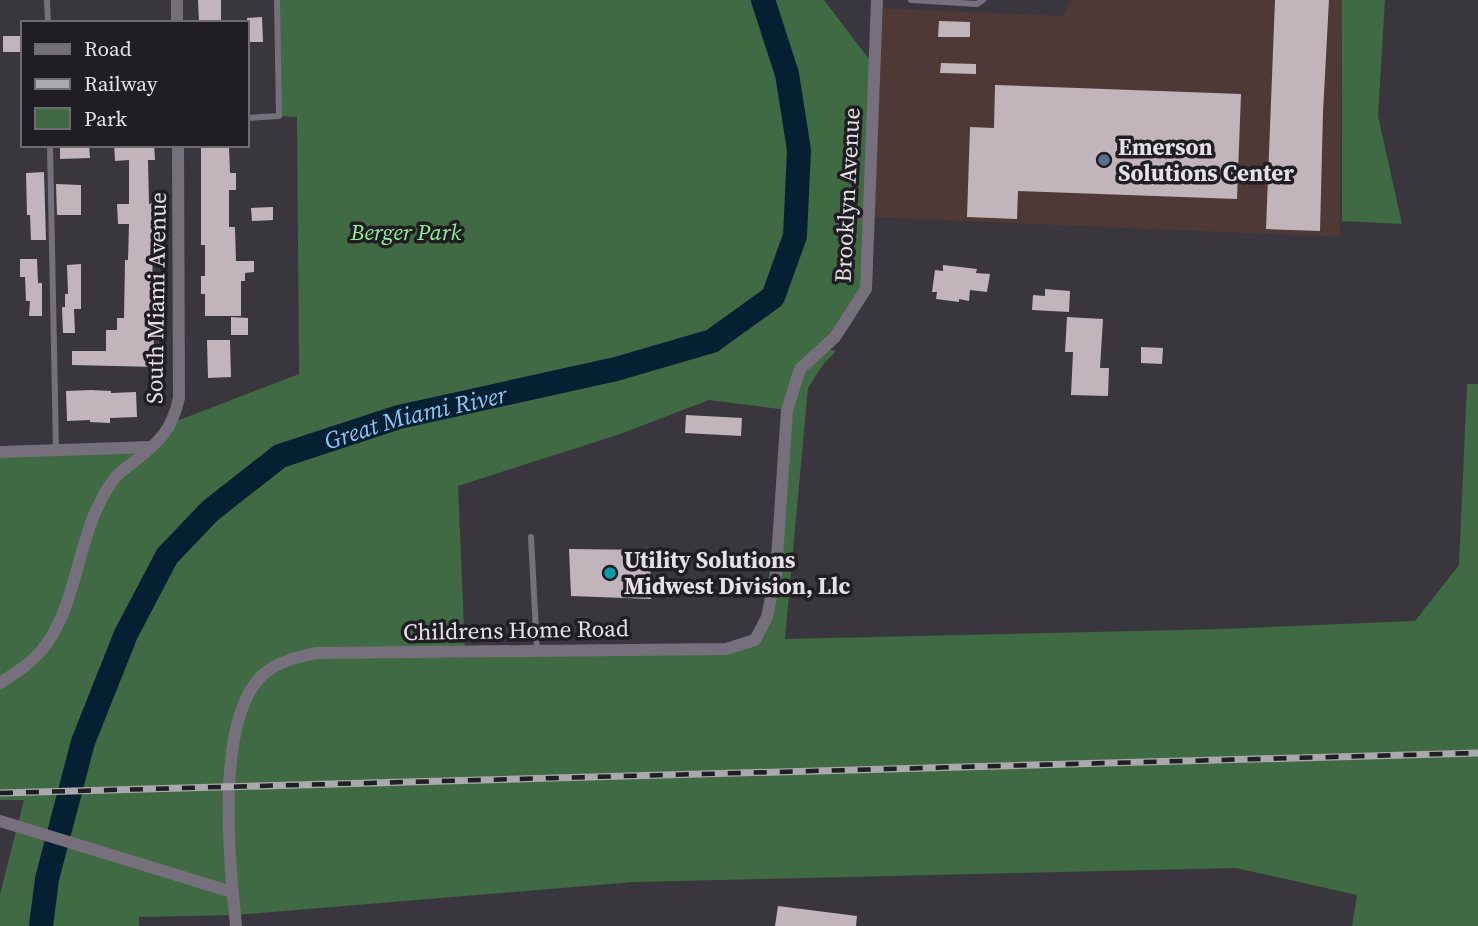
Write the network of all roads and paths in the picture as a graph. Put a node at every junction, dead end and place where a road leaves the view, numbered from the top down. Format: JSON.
{"nodes":[{"id":1,"x":47,"y":0,"type":"edge"},
{"id":2,"x":177,"y":0,"type":"edge"},
{"id":3,"x":277,"y":0,"type":"edge"},
{"id":4,"x":877,"y":0,"type":"edge"},
{"id":5,"x":911,"y":0,"type":"edge"},
{"id":6,"x":983,"y":0,"type":"edge"},
{"id":7,"x":48,"y":21,"type":"edge"},
{"id":8,"x":177,"y":21,"type":"edge"},
{"id":9,"x":248,"y":118,"type":"edge"},
{"id":10,"x":50,"y":147,"type":"edge"},
{"id":11,"x":178,"y":147,"type":"edge"},
{"id":12,"x":800,"y":369,"type":"joint"},
{"id":13,"x":152,"y":447,"type":"junction"},
{"id":14,"x":57,"y":450,"type":"junction"},
{"id":15,"x":0,"y":452,"type":"edge"},
{"id":16,"x":531,"y":537,"type":"dead end"},
{"id":17,"x":537,"y":651,"type":"junction"},
{"id":18,"x":0,"y":682,"type":"edge"},
{"id":19,"x":0,"y":821,"type":"edge"},
{"id":20,"x":232,"y":892,"type":"junction"},
{"id":21,"x":236,"y":926,"type":"edge"}],
"edges":[{"from":1,"to":7,"type":"lane"},
{"from":2,"to":8,"type":"street"},
{"from":3,"to":9,"type":"lane"},
{"from":4,"to":12,"type":"street","name":"Brooklyn Avenue"},
{"from":5,"to":6,"type":"lane"},
{"from":10,"to":14,"type":"lane"},
{"from":11,"to":13,"type":"street","name":"South Miami Avenue"},
{"from":12,"to":17,"type":"street","name":"Childrens Home Road"},
{"from":13,"to":14,"type":"street"},
{"from":13,"to":18,"type":"street","name":"South Miami Avenue"},
{"from":14,"to":15,"type":"street"},
{"from":16,"to":17,"type":"lane"},
{"from":17,"to":20,"type":"street","name":"Childrens Home Road"},
{"from":19,"to":20,"type":"street"},
{"from":20,"to":21,"type":"street","name":"Childrens Home Road"}]}
